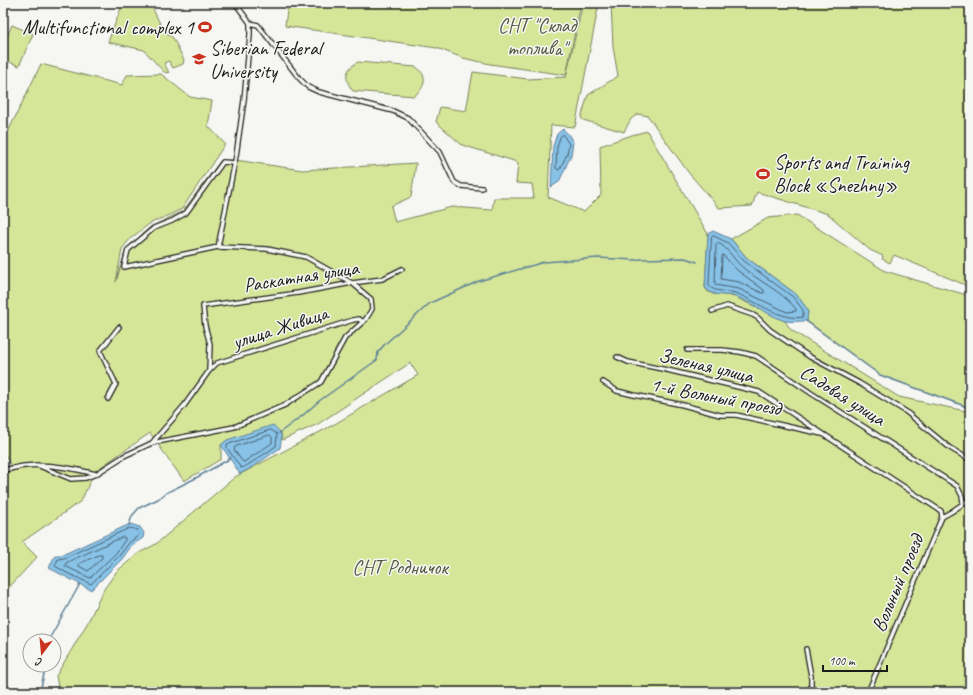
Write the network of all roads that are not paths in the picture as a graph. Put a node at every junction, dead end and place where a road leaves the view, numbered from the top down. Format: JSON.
{"nodes":[{"id":1,"x":234,"y":3,"type":"edge"},
{"id":2,"x":250,"y":23,"type":"junction"},
{"id":3,"x":234,"y":163,"type":"junction"},
{"id":4,"x":482,"y":188,"type":"dead end"},
{"id":5,"x":218,"y":248,"type":"junction"},
{"id":6,"x":402,"y":269,"type":"dead end"},
{"id":7,"x":352,"y":283,"type":"junction"},
{"id":8,"x":712,"y":311,"type":"dead end"},
{"id":9,"x":363,"y":322,"type":"junction"},
{"id":10,"x":119,"y":326,"type":"dead end"},
{"id":11,"x":687,"y":350,"type":"dead end"},
{"id":12,"x":617,"y":357,"type":"dead end"},
{"id":13,"x":209,"y":371,"type":"junction"},
{"id":14,"x":602,"y":382,"type":"dead end"},
{"id":15,"x":108,"y":399,"type":"dead end"},
{"id":16,"x":825,"y":435,"type":"junction"},
{"id":17,"x":152,"y":443,"type":"junction"},
{"id":18,"x":970,"y":460,"type":"edge"},
{"id":19,"x":37,"y":466,"type":"junction"},
{"id":20,"x":5,"y":470,"type":"edge"},
{"id":21,"x":96,"y":474,"type":"junction"},
{"id":22,"x":970,"y":499,"type":"edge"},
{"id":23,"x":963,"y":502,"type":"junction"},
{"id":24,"x":942,"y":517,"type":"junction"},
{"id":25,"x":806,"y":649,"type":"dead end"},
{"id":26,"x":811,"y":692,"type":"edge"},
{"id":27,"x":868,"y":692,"type":"edge"}],
"edges":[{"from":1,"to":2,"type":"street"},
{"from":2,"to":3,"type":"street"},
{"from":2,"to":4,"type":"street"},
{"from":3,"to":5,"type":"street"},
{"from":3,"to":5,"type":"street"},
{"from":5,"to":7,"type":"street"},
{"from":6,"to":7,"type":"street","name":"Раскатная улица"},
{"from":7,"to":9,"type":"street"},
{"from":7,"to":13,"type":"street","name":"Раскатная улица"},
{"from":8,"to":18,"type":"street"},
{"from":9,"to":13,"type":"street","name":"улица Живица"},
{"from":9,"to":17,"type":"street"},
{"from":10,"to":15,"type":"street"},
{"from":11,"to":23,"type":"street","name":"Садовая улица"},
{"from":12,"to":16,"type":"street","name":"Зеленая улица"},
{"from":13,"to":17,"type":"street"},
{"from":14,"to":16,"type":"street","name":"1-й Вольный проезд"},
{"from":16,"to":24,"type":"street","name":"Зеленая улица"},
{"from":17,"to":21,"type":"street"},
{"from":19,"to":20,"type":"street"},
{"from":19,"to":21,"type":"street"},
{"from":19,"to":21,"type":"street"},
{"from":22,"to":23,"type":"street","name":"Вольный проезд"},
{"from":23,"to":24,"type":"street","name":"Вольный проезд"},
{"from":24,"to":27,"type":"street","name":"Вольный проезд"},
{"from":25,"to":26,"type":"street"}]}
